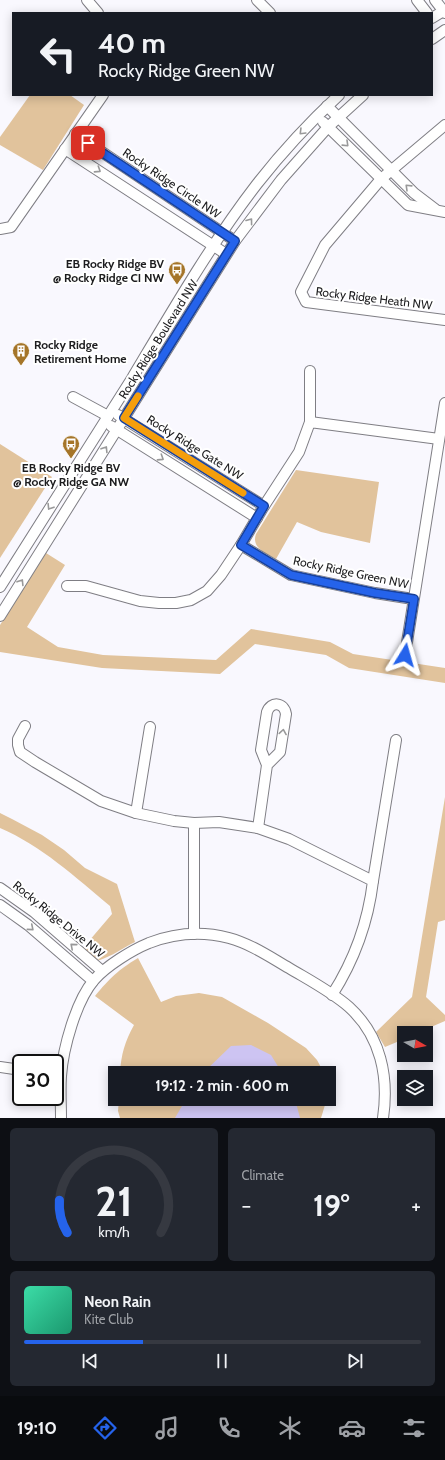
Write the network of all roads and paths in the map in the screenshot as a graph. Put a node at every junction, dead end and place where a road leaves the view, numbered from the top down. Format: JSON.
{"nodes":[{"id":1,"x":87,"y":0,"type":"edge"},
{"id":2,"x":257,"y":0,"type":"edge"},
{"id":3,"x":417,"y":0,"type":"edge"},
{"id":4,"x":435,"y":0,"type":"edge"},
{"id":5,"x":444,"y":11,"type":"edge"},
{"id":6,"x":97,"y":12,"type":"edge"},
{"id":7,"x":269,"y":12,"type":"edge"},
{"id":8,"x":426,"y":12,"type":"edge"},
{"id":9,"x":433,"y":18,"type":"edge"},
{"id":10,"x":433,"y":20,"type":"edge"},
{"id":11,"x":443,"y":31,"type":"edge"},
{"id":12,"x":433,"y":38,"type":"edge"},
{"id":13,"x":102,"y":96,"type":"edge"},
{"id":14,"x":338,"y":96,"type":"edge"},
{"id":15,"x":362,"y":96,"type":"edge"},
{"id":16,"x":327,"y":106,"type":"junction"},
{"id":17,"x":318,"y":117,"type":"junction"},
{"id":18,"x":338,"y":117,"type":"junction"},
{"id":19,"x":445,"y":125,"type":"edge"},
{"id":20,"x":328,"y":127,"type":"junction"},
{"id":21,"x":75,"y":134,"type":"junction"},
{"id":22,"x":65,"y":149,"type":"junction"},
{"id":23,"x":391,"y":171,"type":"junction"},
{"id":24,"x":381,"y":179,"type":"junction"},
{"id":25,"x":442,"y":212,"type":"edge"},
{"id":26,"x":0,"y":229,"type":"edge"},
{"id":27,"x":222,"y":232,"type":"junction"},
{"id":28,"x":235,"y":241,"type":"junction"},
{"id":29,"x":214,"y":245,"type":"junction"},
{"id":30,"x":226,"y":254,"type":"junction"},
{"id":31,"x":445,"y":320,"type":"edge"},
{"id":32,"x":310,"y":371,"type":"dead end"},
{"id":33,"x":73,"y":397,"type":"dead end"},
{"id":34,"x":445,"y":403,"type":"edge"},
{"id":35,"x":108,"y":416,"type":"junction"},
{"id":36,"x":124,"y":418,"type":"junction"},
{"id":37,"x":310,"y":422,"type":"junction"},
{"id":38,"x":117,"y":430,"type":"junction"},
{"id":39,"x":439,"y":439,"type":"junction"},
{"id":40,"x":264,"y":506,"type":"junction"},
{"id":41,"x":257,"y":518,"type":"junction"},
{"id":42,"x":241,"y":545,"type":"junction"},
{"id":43,"x":68,"y":586,"type":"dead end"},
{"id":44,"x":0,"y":587,"type":"edge"},
{"id":45,"x":414,"y":599,"type":"junction"},
{"id":46,"x":0,"y":616,"type":"edge"},
{"id":47,"x":405,"y":655,"type":"dead end"},
{"id":48,"x":25,"y":726,"type":"dead end"},
{"id":49,"x":150,"y":727,"type":"dead end"},
{"id":50,"x":396,"y":740,"type":"dead end"},
{"id":51,"x":268,"y":765,"type":"junction"},
{"id":52,"x":136,"y":813,"type":"junction"},
{"id":53,"x":194,"y":823,"type":"junction"},
{"id":54,"x":258,"y":828,"type":"junction"},
{"id":55,"x":373,"y":881,"type":"junction"},
{"id":56,"x":0,"y":888,"type":"edge"},
{"id":57,"x":0,"y":905,"type":"edge"},
{"id":58,"x":194,"y":934,"type":"junction"},
{"id":59,"x":102,"y":971,"type":"junction"},
{"id":60,"x":93,"y":981,"type":"junction"},
{"id":61,"x":332,"y":994,"type":"junction"},
{"id":62,"x":63,"y":1054,"type":"edge"},
{"id":63,"x":0,"y":1067,"type":"edge"},
{"id":64,"x":12,"y":1069,"type":"edge"},
{"id":65,"x":60,"y":1106,"type":"edge"},
{"id":66,"x":61,"y":1118,"type":"edge"},
{"id":67,"x":383,"y":1118,"type":"edge"}],
"edges":[{"from":1,"to":6,"type":"street"},
{"from":2,"to":7,"type":"street"},
{"from":3,"to":8,"type":"street"},
{"from":4,"to":5,"type":"street"},
{"from":5,"to":9,"type":"street"},
{"from":10,"to":11,"type":"street"},
{"from":11,"to":12,"type":"street"},
{"from":13,"to":21,"type":"street"},
{"from":14,"to":16,"type":"street","name":"Rocky Ridge Boulevard NW"},
{"from":15,"to":18,"type":"street","name":"Rocky Ridge Boulevard NW"},
{"from":16,"to":17,"type":"street","name":"Rocky Ridge Boulevard NW"},
{"from":16,"to":18,"type":"street"},
{"from":17,"to":20,"type":"street"},
{"from":17,"to":27,"type":"street","name":"Rocky Ridge Boulevard NW","one_way":true},
{"from":18,"to":20,"type":"street","name":"Rocky Ridge Boulevard NW"},
{"from":18,"to":23,"type":"street"},
{"from":19,"to":23,"type":"street","name":"Rocky Ridge Heath NW"},
{"from":20,"to":24,"type":"street","one_way":true},
{"from":28,"to":20,"type":"street","name":"Rocky Ridge Boulevard NW","one_way":true},
{"from":21,"to":22,"type":"street"},
{"from":21,"to":27,"type":"street","name":"Rocky Ridge Circle NW"},
{"from":22,"to":26,"type":"street"},
{"from":22,"to":29,"type":"street","one_way":true},
{"from":23,"to":24,"type":"street","name":"Rocky Ridge Heath NW"},
{"from":25,"to":23,"type":"street","one_way":true},
{"from":24,"to":25,"type":"street"},
{"from":24,"to":31,"type":"street","name":"Rocky Ridge Heath NW"},
{"from":27,"to":28,"type":"street","name":"Rocky Ridge Circle NW"},
{"from":27,"to":29,"type":"street","name":"Rocky Ridge Boulevard NW"},
{"from":28,"to":30,"type":"street","name":"Rocky Ridge Boulevard NW"},
{"from":29,"to":30,"type":"street"},
{"from":29,"to":35,"type":"street","name":"Rocky Ridge Boulevard NW"},
{"from":30,"to":36,"type":"street","name":"Rocky Ridge Boulevard NW"},
{"from":32,"to":37,"type":"street"},
{"from":33,"to":35,"type":"street"},
{"from":34,"to":39,"type":"street","name":"Rocky Ridge Green NW"},
{"from":35,"to":36,"type":"street","name":"Rocky Ridge Gate NW"},
{"from":35,"to":38,"type":"street"},
{"from":35,"to":44,"type":"street","name":"Rocky Ridge Boulevard NW","one_way":true},
{"from":36,"to":38,"type":"street","name":"Rocky Ridge Boulevard NW"},
{"from":36,"to":40,"type":"street","name":"Rocky Ridge Gate NW"},
{"from":37,"to":39,"type":"street"},
{"from":37,"to":40,"type":"street"},
{"from":38,"to":41,"type":"street","one_way":true},
{"from":46,"to":38,"type":"street","name":"Rocky Ridge Boulevard NW","one_way":true},
{"from":39,"to":45,"type":"street","name":"Rocky Ridge Green NW"},
{"from":40,"to":41,"type":"street"},
{"from":41,"to":42,"type":"street"},
{"from":42,"to":43,"type":"street"},
{"from":42,"to":45,"type":"street","name":"Rocky Ridge Green NW"},
{"from":45,"to":47,"type":"street","name":"Rocky Ridge Green NW"},
{"from":48,"to":52,"type":"street"},
{"from":49,"to":52,"type":"street"},
{"from":50,"to":55,"type":"street"},
{"from":51,"to":51,"type":"street","one_way":true},
{"from":51,"to":54,"type":"street"},
{"from":52,"to":53,"type":"street"},
{"from":53,"to":54,"type":"street"},
{"from":53,"to":58,"type":"street"},
{"from":54,"to":55,"type":"street"},
{"from":55,"to":61,"type":"street"},
{"from":59,"to":56,"type":"street","name":"Rocky Ridge Drive NW","one_way":true},
{"from":57,"to":60,"type":"street","name":"Rocky Ridge Drive NW","one_way":true},
{"from":58,"to":59,"type":"street"},
{"from":58,"to":61,"type":"street"},
{"from":59,"to":60,"type":"street"},
{"from":60,"to":62,"type":"street"},
{"from":61,"to":67,"type":"street"},
{"from":63,"to":64,"type":"street"},
{"from":65,"to":66,"type":"street"}]}
